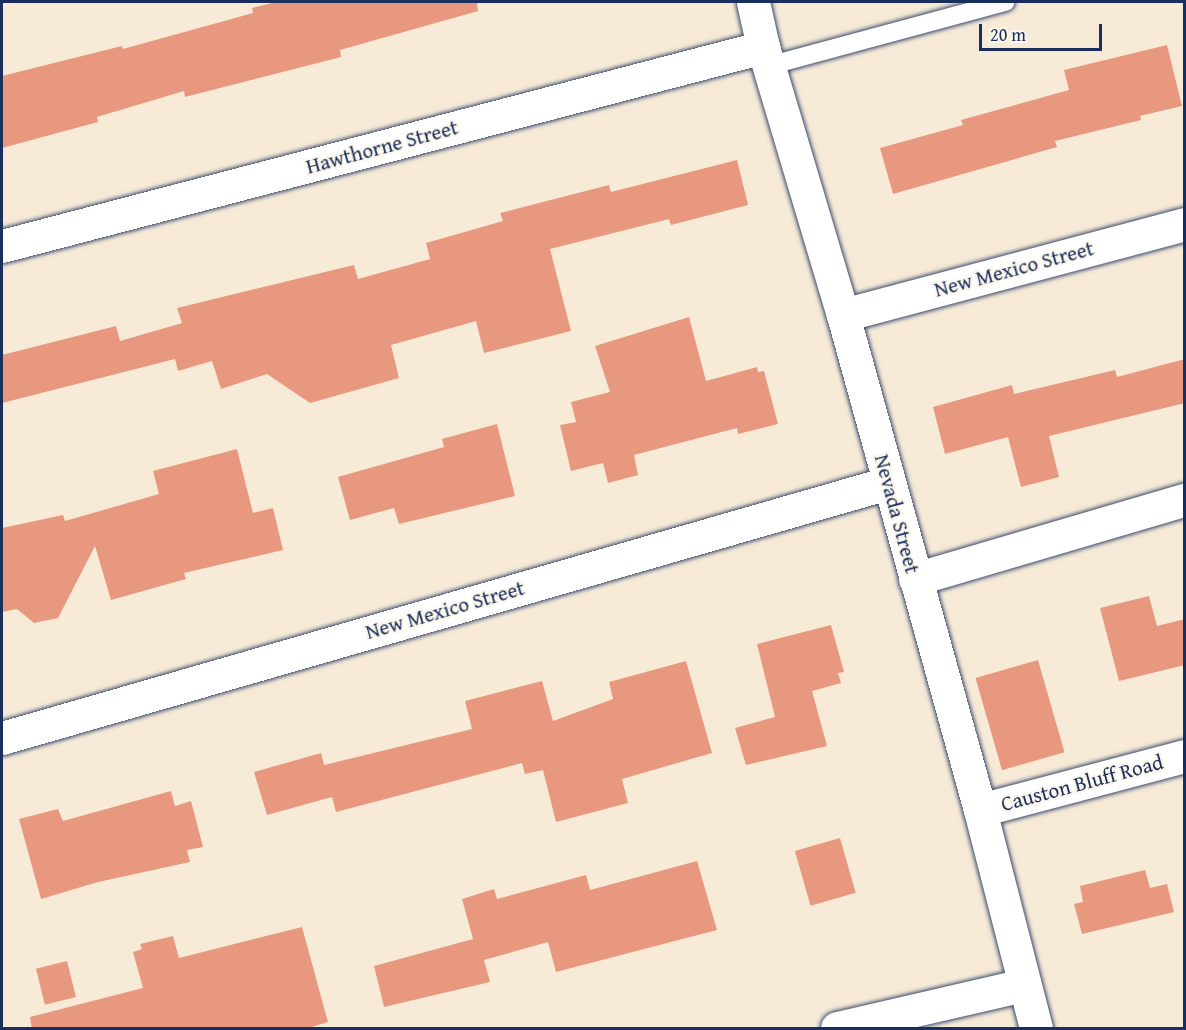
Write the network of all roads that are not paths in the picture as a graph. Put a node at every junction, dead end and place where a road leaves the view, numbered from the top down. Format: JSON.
{"nodes":[{"id":1,"x":753,"y":2,"type":"edge"},
{"id":2,"x":1006,"y":2,"type":"edge"},
{"id":3,"x":766,"y":56,"type":"junction"},
{"id":4,"x":1185,"y":224,"type":"edge"},
{"id":5,"x":2,"y":246,"type":"edge"},
{"id":6,"x":843,"y":315,"type":"junction"},
{"id":7,"x":888,"y":483,"type":"junction"},
{"id":8,"x":1185,"y":500,"type":"edge"},
{"id":9,"x":915,"y":579,"type":"junction"},
{"id":10,"x":2,"y":738,"type":"edge"},
{"id":11,"x":1185,"y":756,"type":"edge"},
{"id":12,"x":980,"y":810,"type":"junction"},
{"id":13,"x":1023,"y":985,"type":"junction"},
{"id":14,"x":837,"y":1029,"type":"edge"},
{"id":15,"x":1036,"y":1029,"type":"edge"}],
"edges":[{"from":1,"to":3,"type":"street","name":"Nevada Street"},
{"from":2,"to":3,"type":"lane"},
{"from":3,"to":5,"type":"street","name":"Hawthorne Street"},
{"from":3,"to":6,"type":"street","name":"Nevada Street"},
{"from":4,"to":6,"type":"street","name":"New Mexico Street"},
{"from":6,"to":7,"type":"street","name":"Nevada Street"},
{"from":7,"to":9,"type":"street","name":"Nevada Street"},
{"from":7,"to":10,"type":"street","name":"New Mexico Street"},
{"from":8,"to":9,"type":"street"},
{"from":9,"to":12,"type":"street","name":"Nevada Street"},
{"from":11,"to":12,"type":"street","name":"Causton Bluff Road"},
{"from":12,"to":13,"type":"street","name":"Nevada Street"},
{"from":13,"to":14,"type":"street"},
{"from":13,"to":15,"type":"street","name":"Nevada Street"}]}
